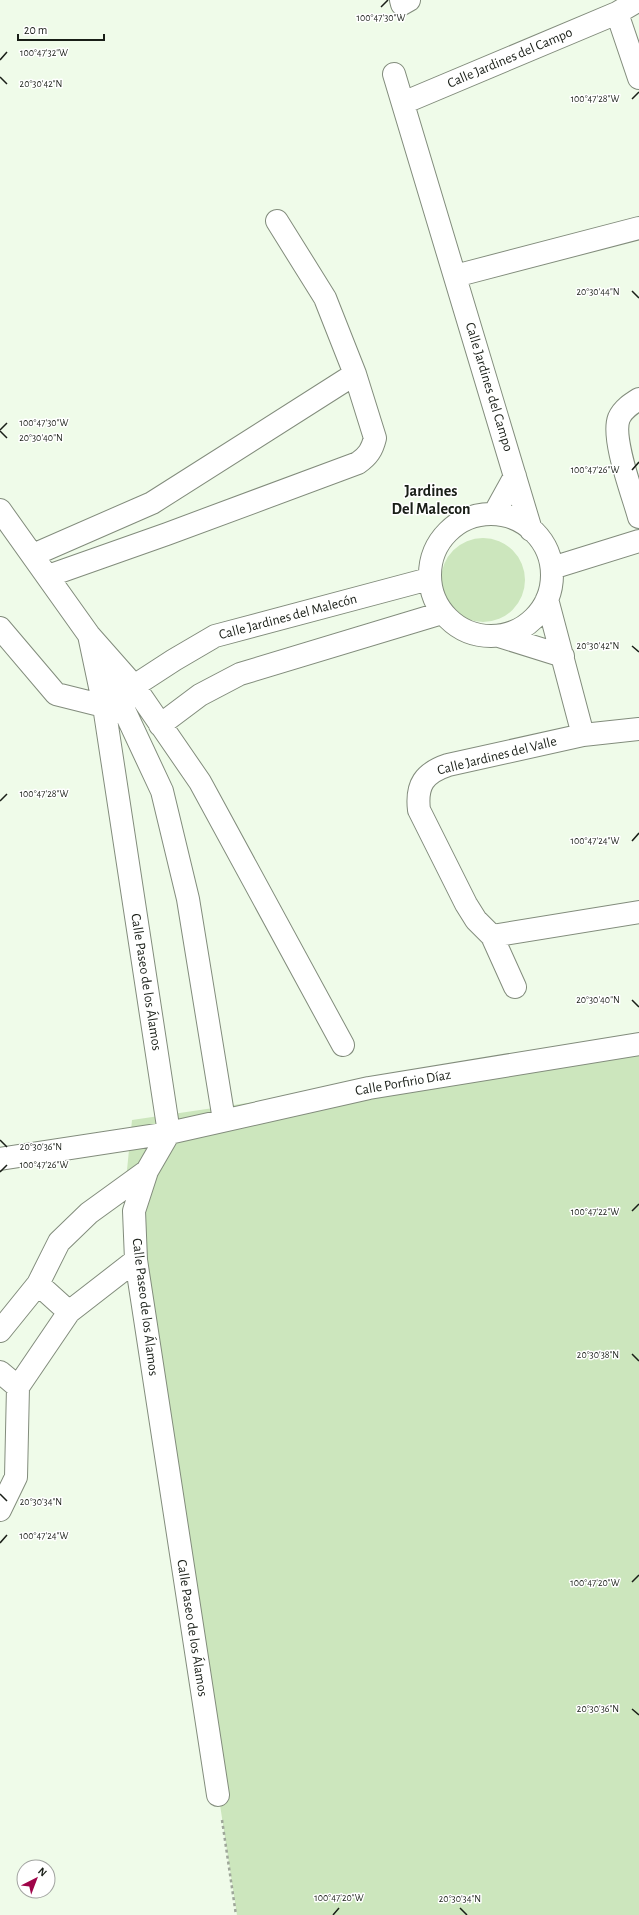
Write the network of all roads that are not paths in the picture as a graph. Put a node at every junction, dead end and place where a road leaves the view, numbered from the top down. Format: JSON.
{"nodes":[{"id":1,"x":639,"y":0,"type":"edge"},
{"id":2,"x":617,"y":13,"type":"junction"},
{"id":3,"x":394,"y":74,"type":"dead end"},
{"id":4,"x":639,"y":78,"type":"edge"},
{"id":5,"x":403,"y":103,"type":"junction"},
{"id":6,"x":277,"y":221,"type":"dead end"},
{"id":7,"x":639,"y":228,"type":"edge"},
{"id":8,"x":455,"y":276,"type":"junction"},
{"id":9,"x":355,"y":374,"type":"junction"},
{"id":10,"x":639,"y":399,"type":"edge"},
{"id":11,"x":515,"y":476,"type":"junction"},
{"id":12,"x":152,"y":503,"type":"junction"},
{"id":13,"x":0,"y":510,"type":"edge"},
{"id":14,"x":494,"y":514,"type":"junction"},
{"id":15,"x":639,"y":518,"type":"edge"},
{"id":16,"x":531,"y":530,"type":"junction"},
{"id":17,"x":167,"y":534,"type":"junction"},
{"id":18,"x":639,"y":541,"type":"edge"},
{"id":19,"x":33,"y":555,"type":"junction"},
{"id":20,"x":552,"y":568,"type":"junction"},
{"id":21,"x":48,"y":576,"type":"junction"},
{"id":22,"x":429,"y":579,"type":"junction"},
{"id":23,"x":548,"y":599,"type":"junction"},
{"id":24,"x":442,"y":613,"type":"junction"},
{"id":25,"x":0,"y":628,"type":"edge"},
{"id":26,"x":89,"y":635,"type":"junction"},
{"id":27,"x":499,"y":636,"type":"junction"},
{"id":28,"x":563,"y":656,"type":"junction"},
{"id":29,"x":134,"y":686,"type":"junction"},
{"id":30,"x":104,"y":706,"type":"junction"},
{"id":31,"x":160,"y":726,"type":"junction"},
{"id":32,"x":639,"y":729,"type":"edge"},
{"id":33,"x":583,"y":735,"type":"junction"},
{"id":34,"x":639,"y":912,"type":"edge"},
{"id":35,"x":492,"y":936,"type":"junction"},
{"id":36,"x":515,"y":987,"type":"dead end"},
{"id":37,"x":639,"y":1044,"type":"edge"},
{"id":38,"x":343,"y":1045,"type":"dead end"},
{"id":39,"x":224,"y":1120,"type":"junction"},
{"id":40,"x":169,"y":1133,"type":"junction"},
{"id":41,"x":0,"y":1160,"type":"edge"},
{"id":42,"x":147,"y":1171,"type":"junction"},
{"id":43,"x":136,"y":1260,"type":"junction"},
{"id":44,"x":38,"y":1284,"type":"junction"},
{"id":45,"x":69,"y":1312,"type":"junction"},
{"id":46,"x":0,"y":1331,"type":"edge"},
{"id":47,"x":0,"y":1372,"type":"edge"},
{"id":48,"x":18,"y":1386,"type":"junction"},
{"id":49,"x":8,"y":1437,"type":"edge"},
{"id":50,"x":0,"y":1510,"type":"edge"},
{"id":51,"x":218,"y":1795,"type":"road end"}],
"edges":[{"from":1,"to":2,"type":"street","name":"Calle Jardines del Campo"},
{"from":2,"to":4,"type":"street"},
{"from":2,"to":5,"type":"street","name":"Calle Jardines del Campo"},
{"from":3,"to":5,"type":"street","name":"Calle Jardines del Campo"},
{"from":5,"to":8,"type":"street","name":"Calle Jardines del Campo"},
{"from":6,"to":9,"type":"street"},
{"from":7,"to":8,"type":"street"},
{"from":8,"to":11,"type":"street","name":"Calle Jardines del Campo"},
{"from":9,"to":12,"type":"street"},
{"from":9,"to":17,"type":"street"},
{"from":10,"to":15,"type":"street"},
{"from":11,"to":14,"type":"street"},
{"from":11,"to":16,"type":"street","name":"Calle Jardines del Campo"},
{"from":12,"to":17,"type":"street"},
{"from":12,"to":19,"type":"street"},
{"from":13,"to":19,"type":"street","name":"Calle Paseo de los Álamos"},
{"from":14,"to":16,"type":"street"},
{"from":14,"to":22,"type":"street"},
{"from":16,"to":20,"type":"street"},
{"from":17,"to":21,"type":"street"},
{"from":18,"to":20,"type":"street"},
{"from":19,"to":21,"type":"street","name":"Calle Paseo de los Álamos"},
{"from":20,"to":23,"type":"street"},
{"from":21,"to":26,"type":"street","name":"Calle Paseo de los Álamos"},
{"from":22,"to":24,"type":"street"},
{"from":22,"to":29,"type":"street","name":"Calle Jardines del Malecón"},
{"from":23,"to":27,"type":"street"},
{"from":23,"to":28,"type":"street"},
{"from":24,"to":27,"type":"street"},
{"from":24,"to":31,"type":"street"},
{"from":25,"to":30,"type":"street"},
{"from":26,"to":29,"type":"street","name":"Calle Paseo de los Álamos"},
{"from":26,"to":30,"type":"street","name":"Calle Paseo de los Álamos"},
{"from":26,"to":39,"type":"street","name":"Calle Paseo de los Álamos"},
{"from":27,"to":28,"type":"street"},
{"from":28,"to":33,"type":"street"},
{"from":29,"to":31,"type":"street","name":"Calle Paseo de los Álamos"},
{"from":30,"to":40,"type":"street","name":"Calle Paseo de los Álamos"},
{"from":31,"to":38,"type":"street","name":"Calle Paseo de los Álamos"},
{"from":32,"to":33,"type":"street","name":"Calle Jardines del Valle"},
{"from":33,"to":35,"type":"street","name":"Calle Jardines del Valle"},
{"from":34,"to":35,"type":"street"},
{"from":35,"to":36,"type":"street","name":"Calle Jardines del Valle"},
{"from":37,"to":39,"type":"street","name":"Calle Porfirio Díaz"},
{"from":39,"to":40,"type":"street","name":"Calle Porfirio Díaz"},
{"from":40,"to":41,"type":"street","name":"Calle Porfirio Díaz"},
{"from":40,"to":42,"type":"street","name":"Calle Paseo de los Álamos"},
{"from":42,"to":43,"type":"street","name":"Calle Paseo de los Álamos"},
{"from":42,"to":44,"type":"street"},
{"from":43,"to":45,"type":"street"},
{"from":43,"to":51,"type":"street","name":"Calle Paseo de los Álamos"},
{"from":44,"to":45,"type":"street"},
{"from":44,"to":46,"type":"street"},
{"from":45,"to":48,"type":"street"},
{"from":47,"to":48,"type":"street"},
{"from":48,"to":49,"type":"street"},
{"from":49,"to":50,"type":"street"}]}
